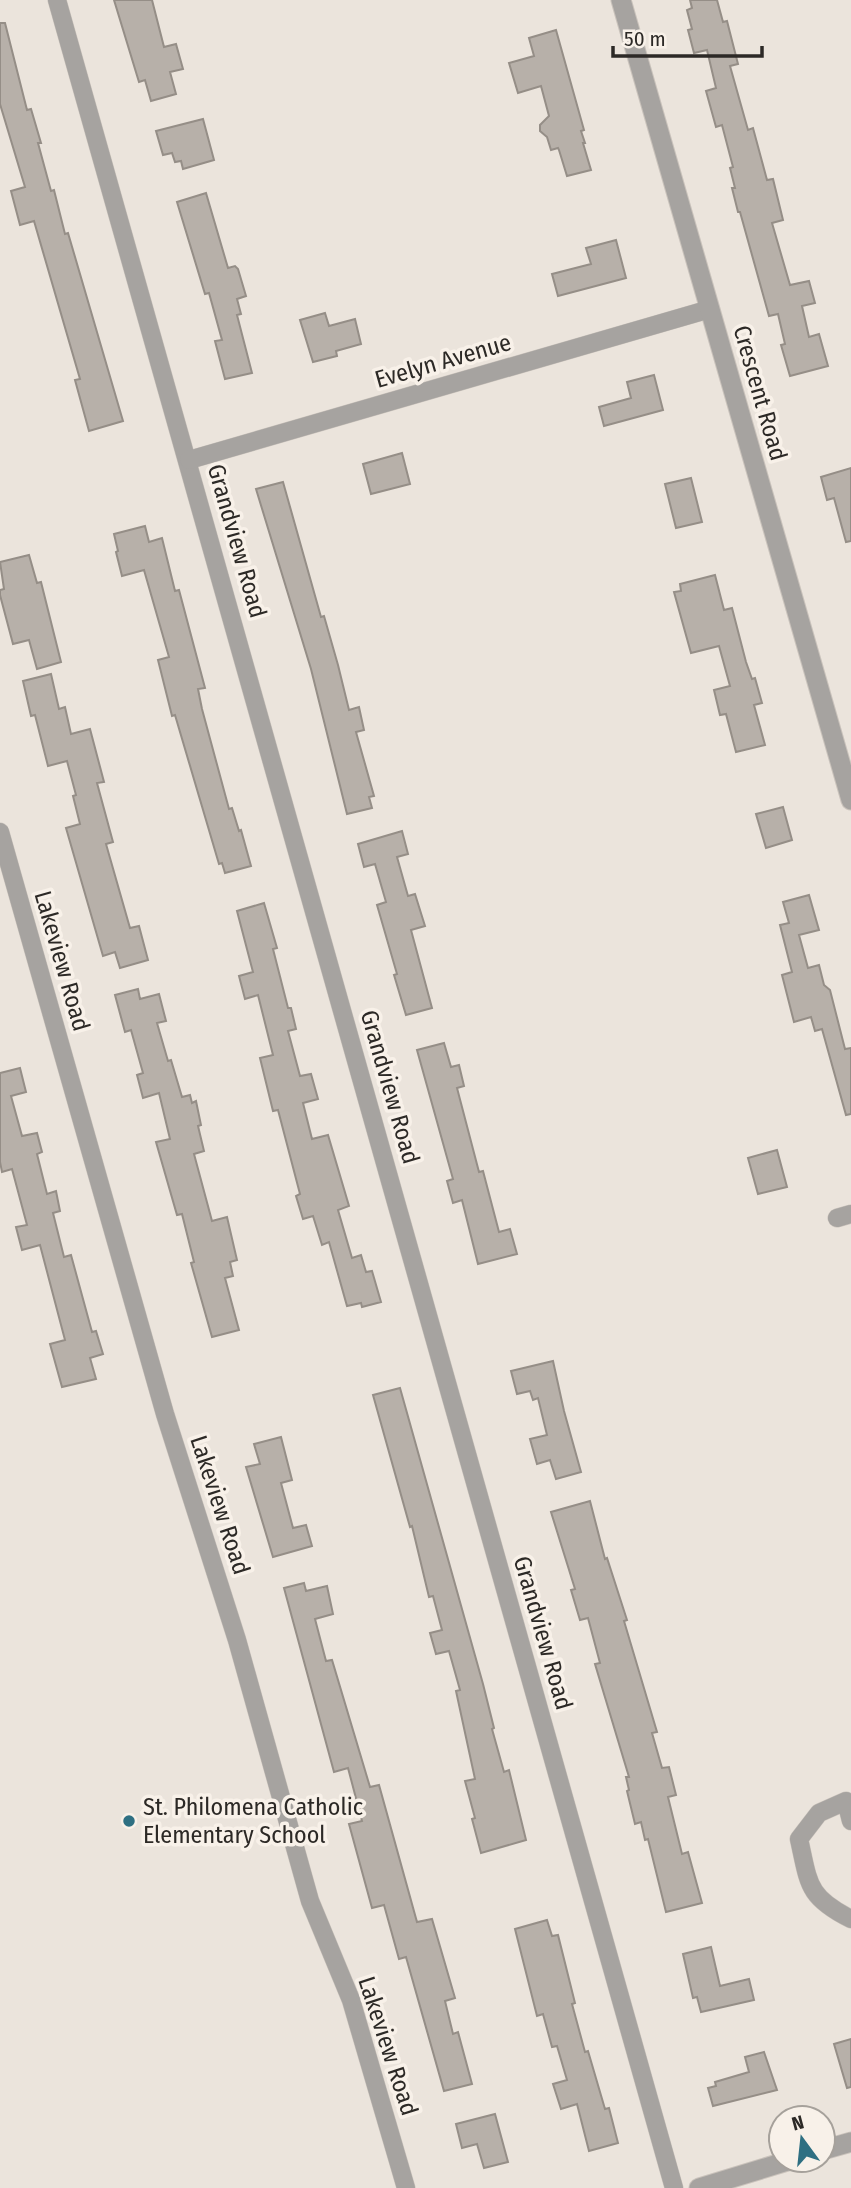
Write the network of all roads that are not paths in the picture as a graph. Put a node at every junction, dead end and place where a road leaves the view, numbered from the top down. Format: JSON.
{"nodes":[{"id":1,"x":57,"y":0,"type":"edge"},
{"id":2,"x":621,"y":0,"type":"edge"},
{"id":3,"x":710,"y":309,"type":"junction"},
{"id":4,"x":188,"y":460,"type":"junction"},
{"id":5,"x":851,"y":800,"type":"edge"},
{"id":6,"x":0,"y":832,"type":"edge"},
{"id":7,"x":851,"y":1821,"type":"edge"},
{"id":8,"x":851,"y":1919,"type":"edge"},
{"id":9,"x":767,"y":2168,"type":"edge"},
{"id":10,"x":406,"y":2188,"type":"edge"},
{"id":11,"x":674,"y":2188,"type":"edge"},
{"id":12,"x":699,"y":2188,"type":"edge"}],
"edges":[{"from":1,"to":4,"type":"street","name":"Grandview Road"},
{"from":2,"to":3,"type":"street","name":"Crescent Road"},
{"from":3,"to":4,"type":"street","name":"Evelyn Avenue"},
{"from":3,"to":5,"type":"street","name":"Crescent Road"},
{"from":4,"to":11,"type":"street","name":"Grandview Road"},
{"from":6,"to":10,"type":"street","name":"Lakeview Road"},
{"from":7,"to":8,"type":"street"},
{"from":9,"to":12,"type":"street"}]}
